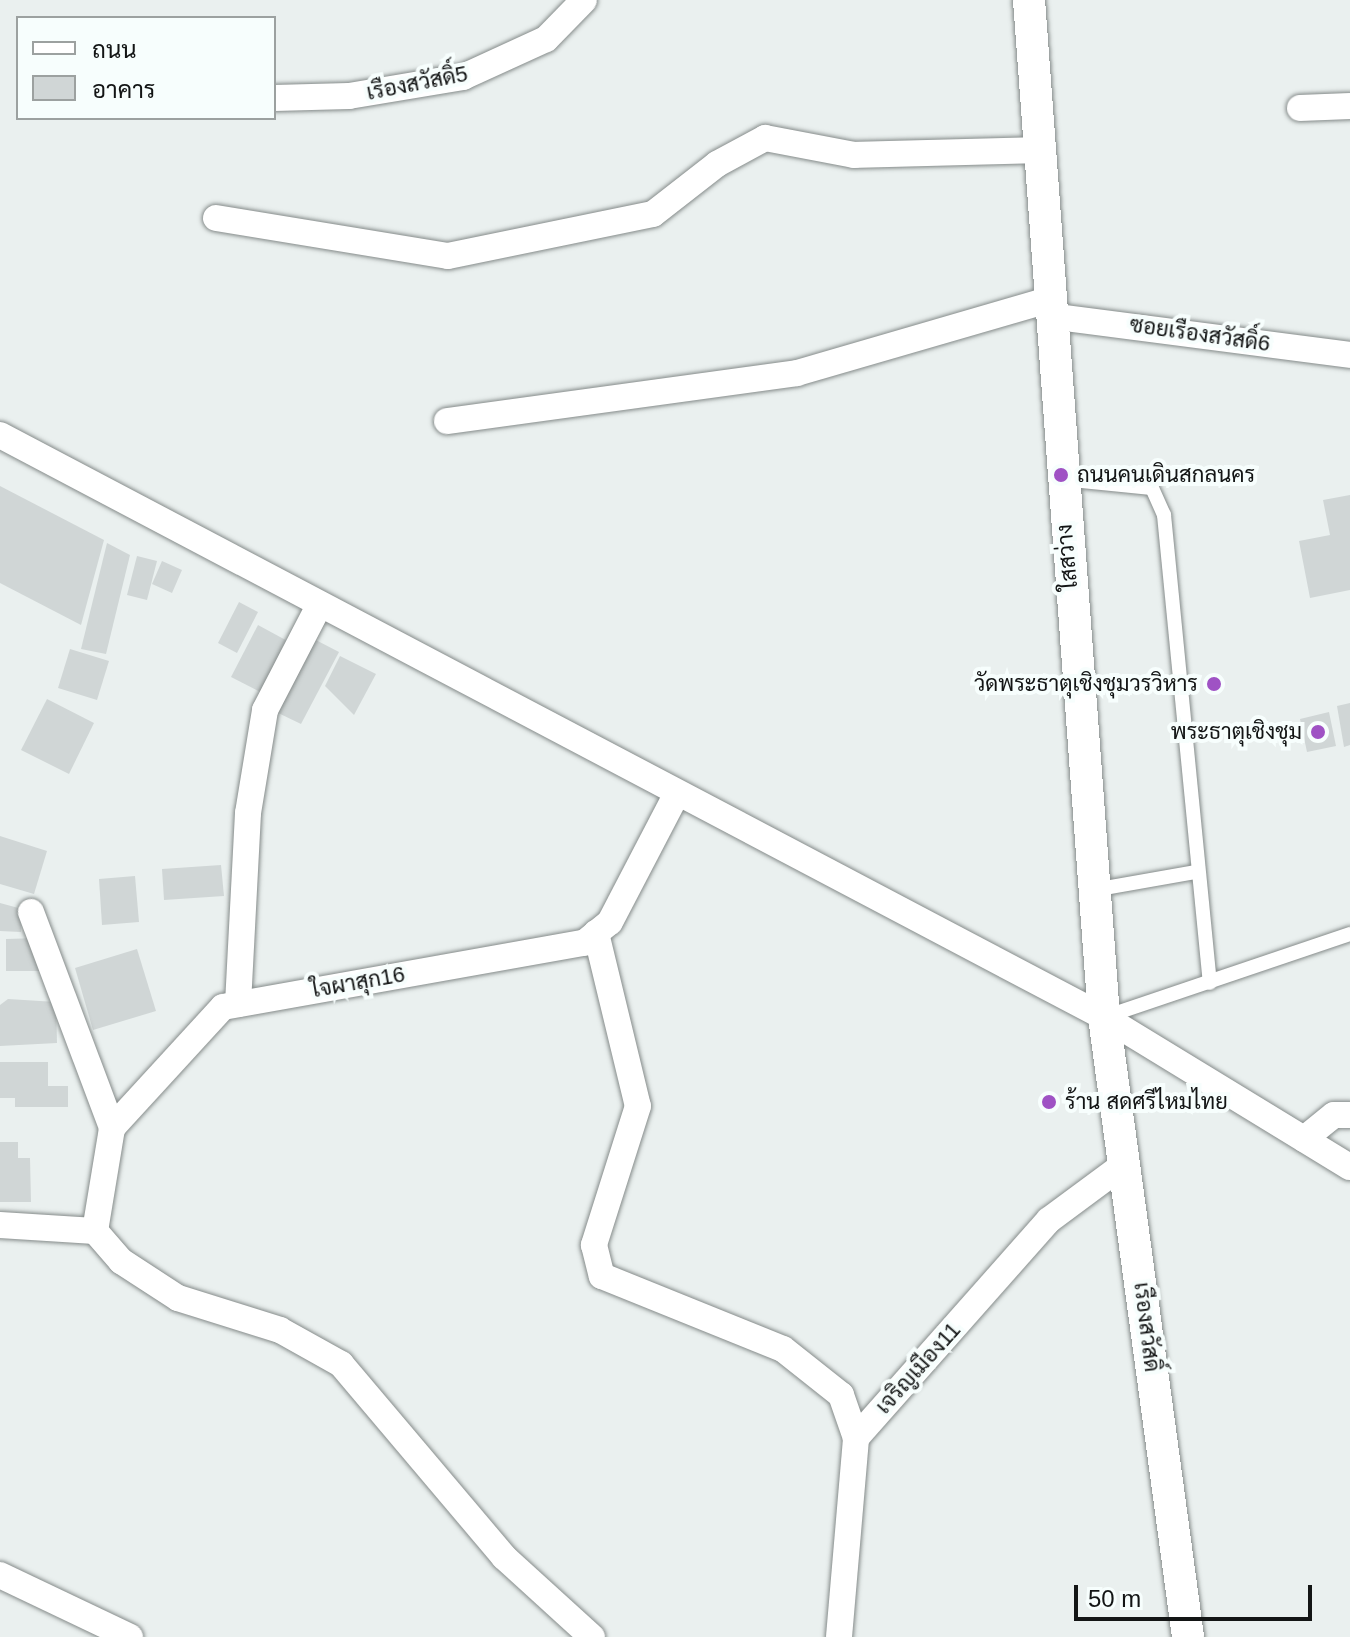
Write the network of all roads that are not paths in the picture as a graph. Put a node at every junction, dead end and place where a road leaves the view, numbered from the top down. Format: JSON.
{"nodes":[{"id":1,"x":584,"y":0,"type":"edge"},
{"id":2,"x":1029,"y":0,"type":"edge"},
{"id":3,"x":276,"y":98,"type":"edge"},
{"id":4,"x":1350,"y":106,"type":"edge"},
{"id":5,"x":1300,"y":108,"type":"dead end"},
{"id":6,"x":1039,"y":150,"type":"junction"},
{"id":7,"x":216,"y":218,"type":"dead end"},
{"id":8,"x":1050,"y":308,"type":"junction"},
{"id":9,"x":1350,"y":355,"type":"edge"},
{"id":10,"x":447,"y":421,"type":"dead end"},
{"id":11,"x":0,"y":435,"type":"edge"},
{"id":12,"x":1061,"y":479,"type":"junction"},
{"id":13,"x":320,"y":604,"type":"junction"},
{"id":14,"x":676,"y":795,"type":"junction"},
{"id":15,"x":1196,"y":872,"type":"junction"},
{"id":16,"x":1094,"y":890,"type":"junction"},
{"id":17,"x":31,"y":912,"type":"dead end"},
{"id":18,"x":596,"y":933,"type":"junction"},
{"id":19,"x":1350,"y":934,"type":"edge"},
{"id":20,"x":1210,"y":983,"type":"junction"},
{"id":21,"x":238,"y":1004,"type":"junction"},
{"id":22,"x":1104,"y":1017,"type":"junction"},
{"id":23,"x":1350,"y":1115,"type":"edge"},
{"id":24,"x":112,"y":1128,"type":"junction"},
{"id":25,"x":1304,"y":1139,"type":"junction"},
{"id":26,"x":1126,"y":1163,"type":"junction"},
{"id":27,"x":1350,"y":1167,"type":"edge"},
{"id":28,"x":0,"y":1225,"type":"edge"},
{"id":29,"x":95,"y":1231,"type":"junction"},
{"id":30,"x":856,"y":1438,"type":"junction"},
{"id":31,"x":0,"y":1575,"type":"edge"},
{"id":32,"x":130,"y":1637,"type":"edge"},
{"id":33,"x":592,"y":1637,"type":"edge"},
{"id":34,"x":839,"y":1637,"type":"edge"},
{"id":35,"x":1188,"y":1637,"type":"edge"}],
"edges":[{"from":1,"to":3,"type":"street","name":"เรืองสวัสดิ์5"},
{"from":2,"to":6,"type":"street","name":"ใสสว่าง"},
{"from":4,"to":5,"type":"street"},
{"from":6,"to":7,"type":"street"},
{"from":6,"to":8,"type":"street","name":"ใสสว่าง"},
{"from":8,"to":9,"type":"street","name":"ซอยเรืองสวัสดิ์6"},
{"from":8,"to":10,"type":"street"},
{"from":8,"to":12,"type":"street","name":"ใสสว่าง"},
{"from":11,"to":13,"type":"street"},
{"from":12,"to":15,"type":"lane"},
{"from":12,"to":16,"type":"street","name":"ใสสว่าง"},
{"from":13,"to":14,"type":"street"},
{"from":13,"to":21,"type":"street"},
{"from":14,"to":18,"type":"street"},
{"from":14,"to":22,"type":"street"},
{"from":15,"to":16,"type":"lane"},
{"from":15,"to":20,"type":"lane"},
{"from":16,"to":22,"type":"street","name":"ใสสว่าง"},
{"from":17,"to":24,"type":"street"},
{"from":18,"to":21,"type":"street","name":"ใจผาสุก16"},
{"from":18,"to":30,"type":"street"},
{"from":19,"to":20,"type":"lane"},
{"from":20,"to":22,"type":"lane"},
{"from":21,"to":24,"type":"street","name":"ใจผาสุก16"},
{"from":22,"to":25,"type":"street"},
{"from":22,"to":26,"type":"street","name":"เรืองสวัสดิ์"},
{"from":23,"to":25,"type":"street"},
{"from":24,"to":29,"type":"street"},
{"from":25,"to":27,"type":"street"},
{"from":26,"to":30,"type":"street","name":"เจริญเมือง11"},
{"from":26,"to":35,"type":"street","name":"เรืองสวัสดิ์"},
{"from":28,"to":29,"type":"street"},
{"from":29,"to":33,"type":"street"},
{"from":30,"to":34,"type":"street"},
{"from":31,"to":32,"type":"street"}]}
